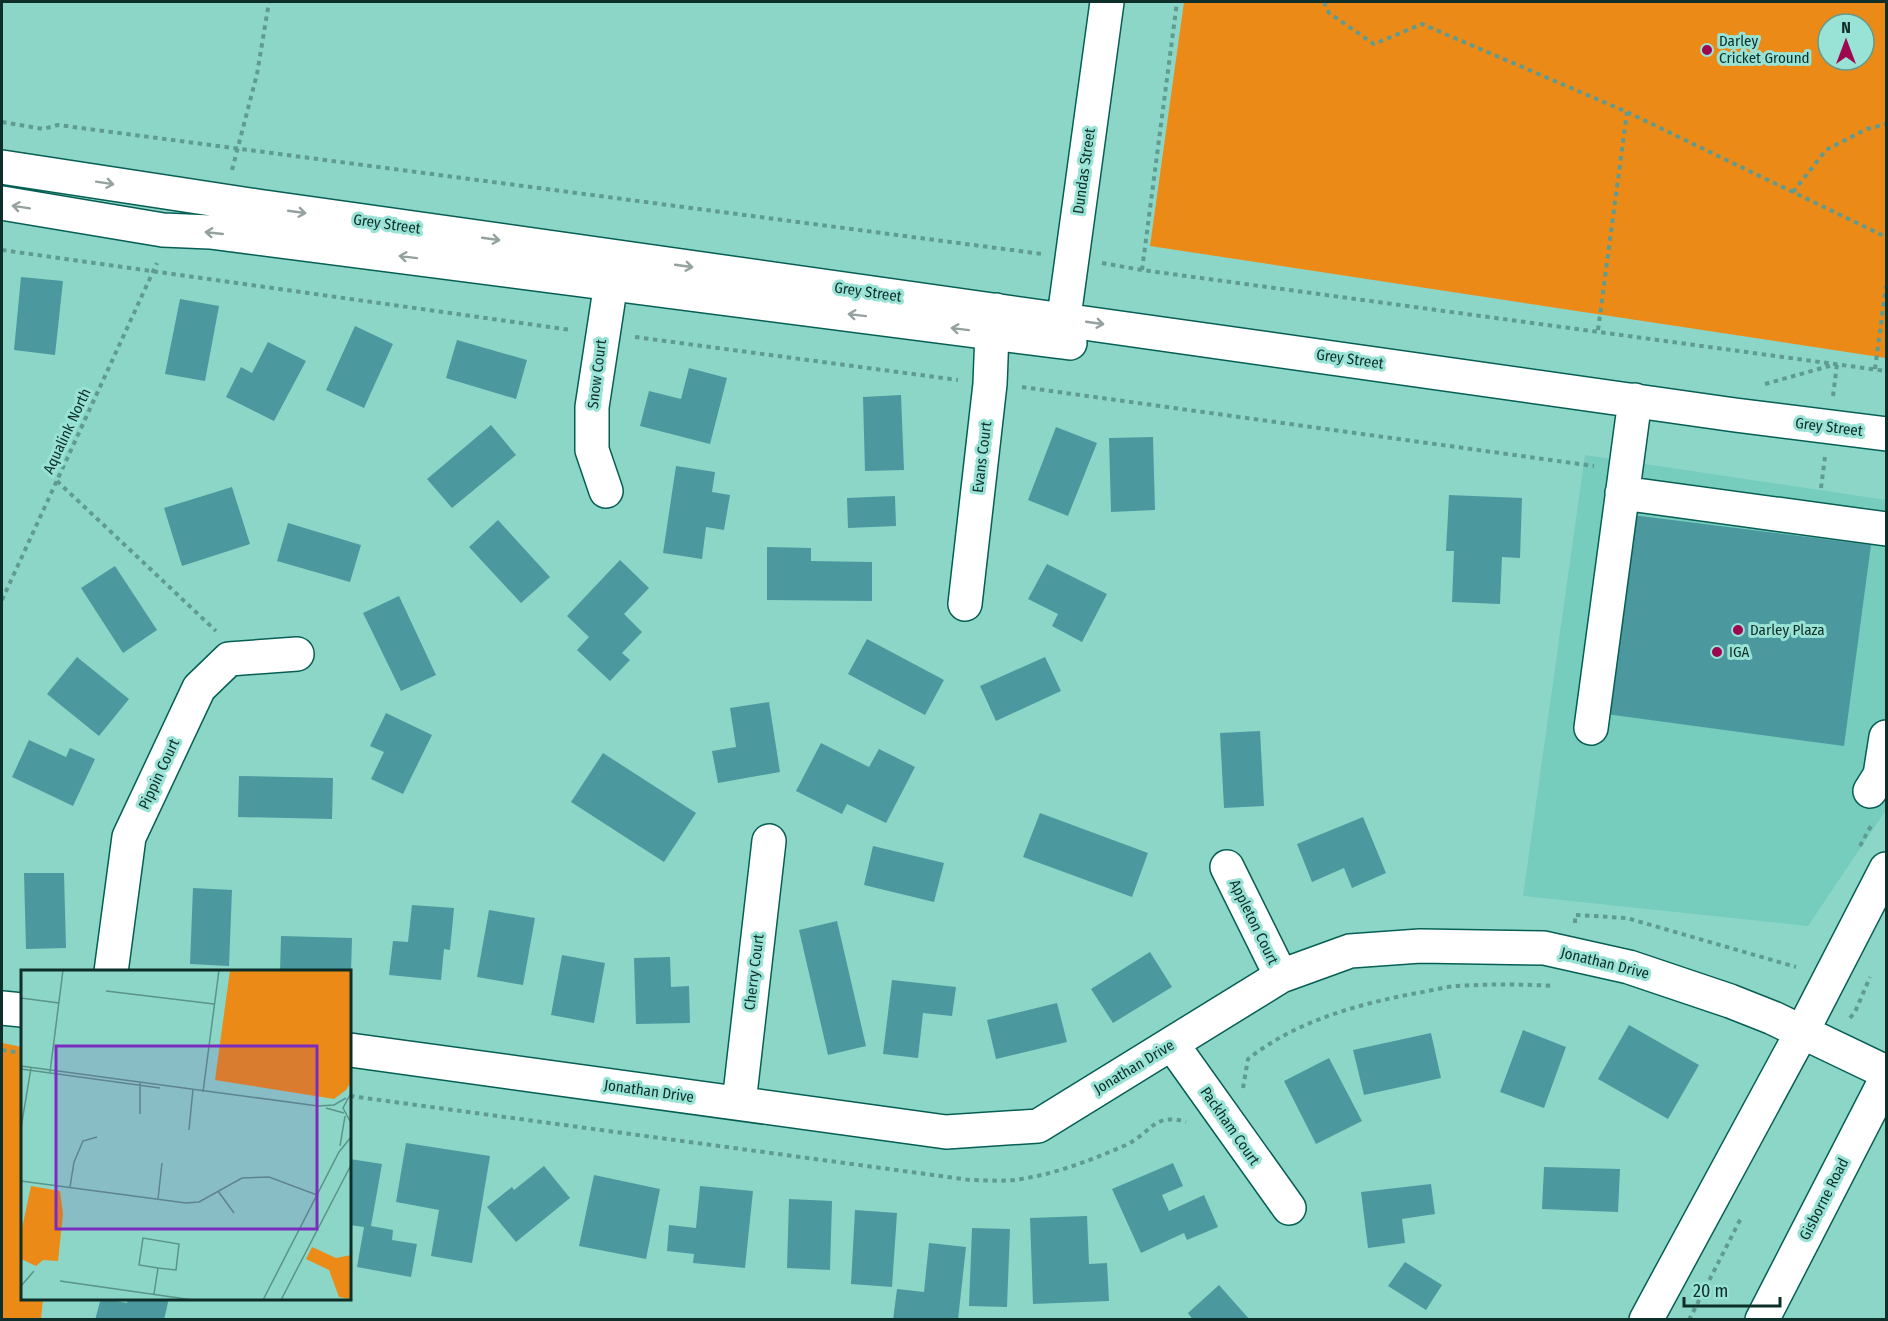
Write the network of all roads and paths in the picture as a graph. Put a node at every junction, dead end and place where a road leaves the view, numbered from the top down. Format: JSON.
{"nodes":[{"id":1,"x":268,"y":2,"type":"edge"},
{"id":2,"x":1107,"y":2,"type":"edge"},
{"id":3,"x":1178,"y":2,"type":"edge"},
{"id":4,"x":1324,"y":2,"type":"edge"},
{"id":5,"x":1627,"y":112,"type":"junction"},
{"id":6,"x":2,"y":122,"type":"edge"},
{"id":7,"x":1887,"y":124,"type":"edge"},
{"id":8,"x":237,"y":149,"type":"junction"},
{"id":9,"x":2,"y":167,"type":"edge"},
{"id":10,"x":241,"y":171,"type":"dead end"},
{"id":11,"x":1793,"y":192,"type":"junction"},
{"id":12,"x":2,"y":203,"type":"edge"},
{"id":13,"x":1887,"y":237,"type":"edge"},
{"id":14,"x":2,"y":250,"type":"edge"},
{"id":15,"x":1073,"y":259,"type":"junction"},
{"id":16,"x":613,"y":270,"type":"junction"},
{"id":17,"x":1142,"y":270,"type":"junction"},
{"id":18,"x":1887,"y":286,"type":"edge"},
{"id":19,"x":994,"y":321,"type":"junction"},
{"id":20,"x":1062,"y":330,"type":"junction"},
{"id":21,"x":1598,"y":330,"type":"junction"},
{"id":22,"x":1875,"y":369,"type":"junction"},
{"id":23,"x":1887,"y":370,"type":"edge"},
{"id":24,"x":1634,"y":406,"type":"junction"},
{"id":25,"x":1887,"y":434,"type":"edge"},
{"id":26,"x":57,"y":481,"type":"junction"},
{"id":27,"x":606,"y":491,"type":"dead end"},
{"id":28,"x":1622,"y":493,"type":"junction"},
{"id":29,"x":1887,"y":529,"type":"edge"},
{"id":30,"x":2,"y":600,"type":"edge"},
{"id":31,"x":965,"y":604,"type":"dead end"},
{"id":32,"x":297,"y":654,"type":"dead end"},
{"id":33,"x":229,"y":659,"type":"junction"},
{"id":34,"x":1591,"y":728,"type":"dead end"},
{"id":35,"x":1887,"y":737,"type":"edge"},
{"id":36,"x":1870,"y":791,"type":"dead end"},
{"id":37,"x":770,"y":842,"type":"dead end"},
{"id":38,"x":1227,"y":867,"type":"dead end"},
{"id":39,"x":1887,"y":869,"type":"edge"},
{"id":40,"x":111,"y":970,"type":"edge"},
{"id":41,"x":1281,"y":976,"type":"junction"},
{"id":42,"x":2,"y":1008,"type":"edge"},
{"id":43,"x":21,"y":1010,"type":"edge"},
{"id":44,"x":1803,"y":1030,"type":"junction"},
{"id":45,"x":1172,"y":1044,"type":"junction"},
{"id":46,"x":2,"y":1050,"type":"edge"},
{"id":47,"x":351,"y":1050,"type":"edge"},
{"id":48,"x":21,"y":1053,"type":"edge"},
{"id":49,"x":1887,"y":1072,"type":"edge"},
{"id":50,"x":1887,"y":1079,"type":"edge"},
{"id":51,"x":739,"y":1103,"type":"junction"},
{"id":52,"x":1288,"y":1208,"type":"dead end"},
{"id":53,"x":1646,"y":1320,"type":"edge"},
{"id":54,"x":1762,"y":1320,"type":"edge"}],
"edges":[{"from":1,"to":8,"type":"path"},
{"from":2,"to":15,"type":"street","name":"Dundas Street"},
{"from":3,"to":17,"type":"path"},
{"from":4,"to":5,"type":"path"},
{"from":5,"to":11,"type":"path"},
{"from":5,"to":21,"type":"path"},
{"from":6,"to":8,"type":"path"},
{"from":7,"to":11,"type":"path"},
{"from":8,"to":10,"type":"path"},
{"from":8,"to":15,"type":"path"},
{"from":9,"to":16,"type":"street","name":"Grey Street","one_way":true},
{"from":11,"to":13,"type":"path"},
{"from":16,"to":12,"type":"street","name":"Grey Street","one_way":true},
{"from":14,"to":26,"type":"path","name":"Aqualink North"},
{"from":15,"to":17,"type":"path"},
{"from":15,"to":20,"type":"street","name":"Dundas Street"},
{"from":16,"to":19,"type":"street","name":"Grey Street"},
{"from":16,"to":27,"type":"street","name":"Snow Court"},
{"from":17,"to":21,"type":"path"},
{"from":18,"to":22,"type":"path"},
{"from":19,"to":20,"type":"street","name":"Grey Street"},
{"from":19,"to":31,"type":"street","name":"Evans Court"},
{"from":20,"to":24,"type":"street","name":"Grey Street"},
{"from":21,"to":22,"type":"path"},
{"from":22,"to":23,"type":"path"},
{"from":24,"to":25,"type":"street","name":"Grey Street"},
{"from":24,"to":28,"type":"street"},
{"from":26,"to":30,"type":"path","name":"Aqualink North"},
{"from":26,"to":33,"type":"path"},
{"from":28,"to":29,"type":"street"},
{"from":28,"to":34,"type":"street"},
{"from":32,"to":33,"type":"street"},
{"from":33,"to":40,"type":"street","name":"Pippin Court"},
{"from":35,"to":36,"type":"street"},
{"from":37,"to":51,"type":"street","name":"Cherry Court"},
{"from":38,"to":41,"type":"street","name":"Appleton Court"},
{"from":39,"to":44,"type":"street"},
{"from":41,"to":44,"type":"street","name":"Jonathan Drive"},
{"from":41,"to":45,"type":"street","name":"Jonathan Drive"},
{"from":42,"to":43,"type":"street"},
{"from":44,"to":49,"type":"street","name":"Jonathan Drive"},
{"from":44,"to":53,"type":"street"},
{"from":45,"to":51,"type":"street","name":"Jonathan Drive"},
{"from":45,"to":52,"type":"street","name":"Packham Court"},
{"from":46,"to":48,"type":"path"},
{"from":47,"to":51,"type":"street","name":"Jonathan Drive"},
{"from":50,"to":54,"type":"street","name":"Gisborne Road"}]}
